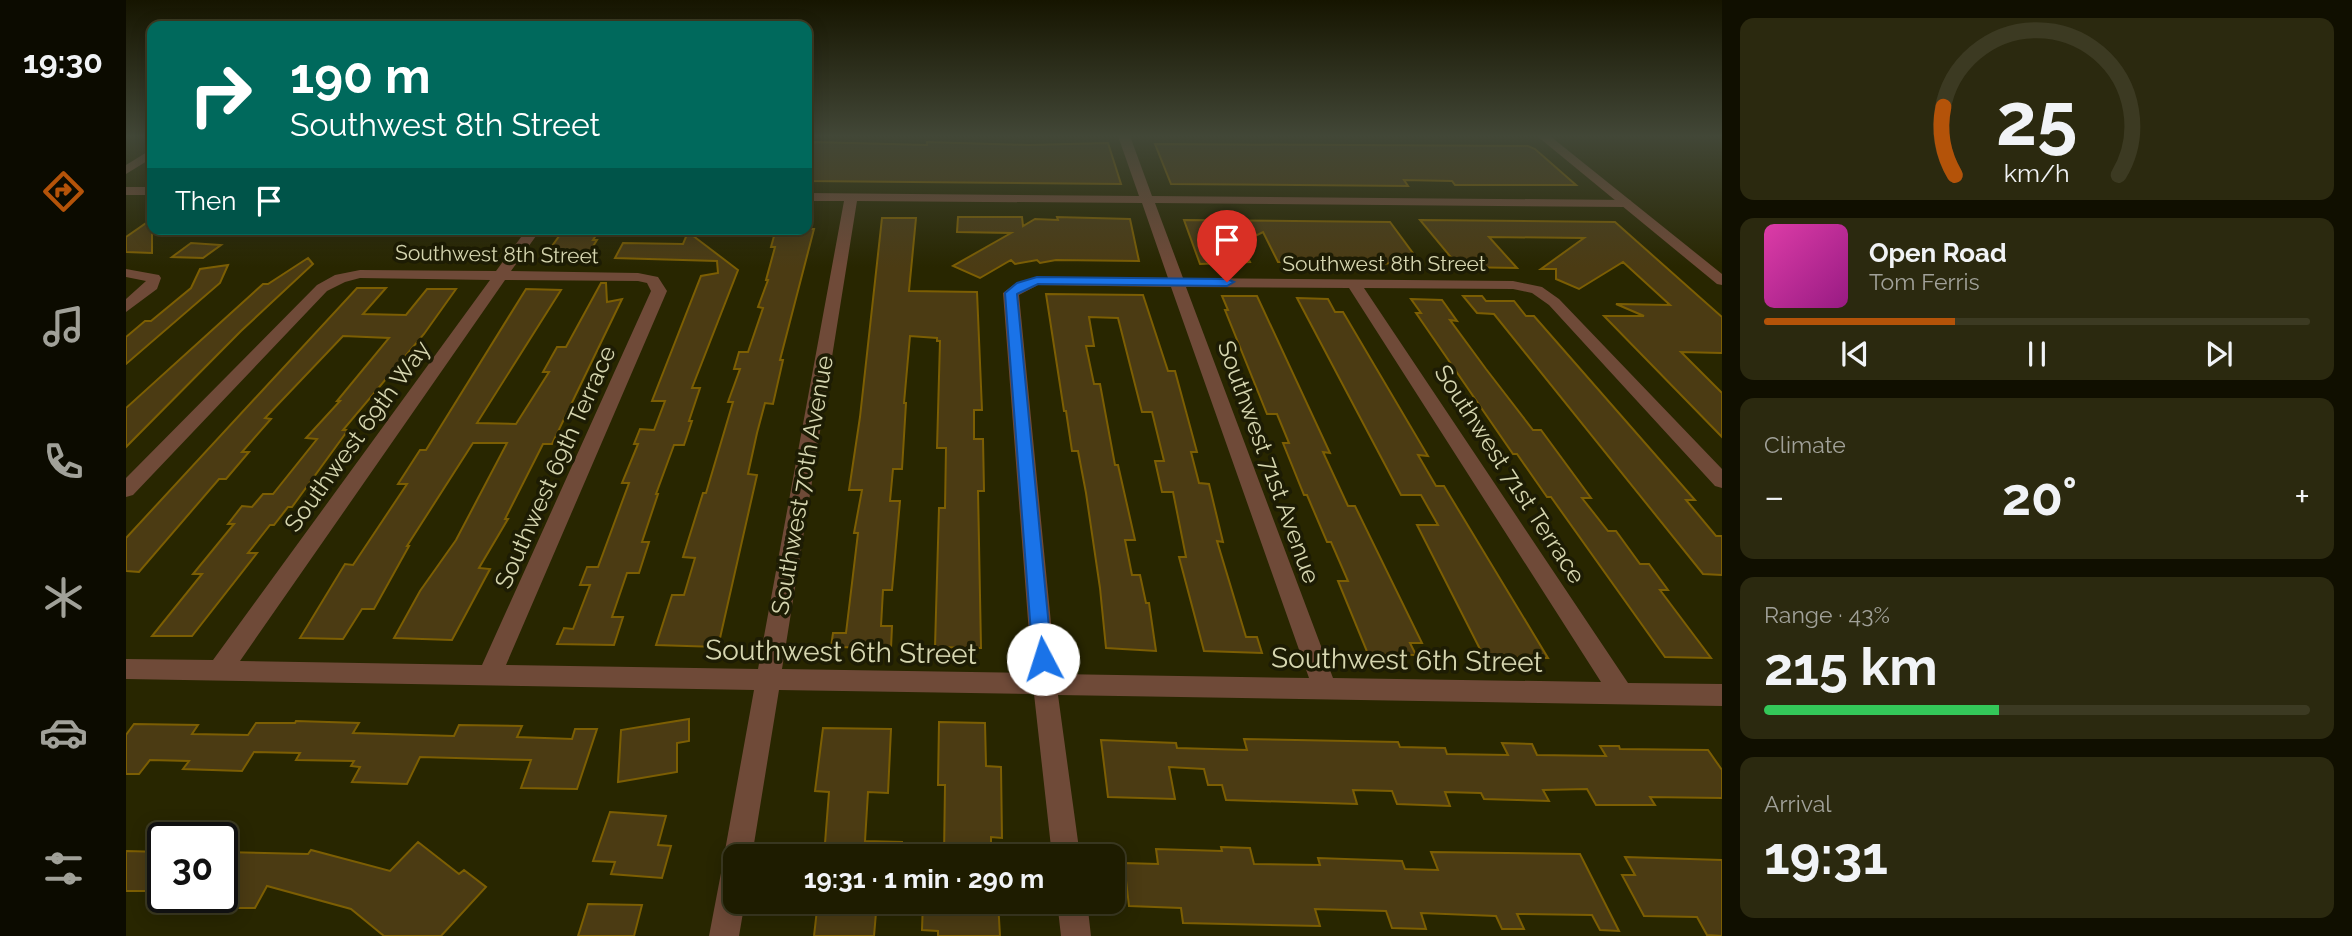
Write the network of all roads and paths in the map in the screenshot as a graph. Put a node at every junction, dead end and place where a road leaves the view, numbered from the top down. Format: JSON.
{"nodes":[{"id":1,"x":1140,"y":180,"type":"edge"},
{"id":2,"x":1596,"y":180,"type":"edge"},
{"id":3,"x":126,"y":191,"type":"edge"},
{"id":4,"x":147,"y":191,"type":"edge"},
{"id":5,"x":812,"y":197,"type":"edge"},
{"id":6,"x":851,"y":197,"type":"junction"},
{"id":7,"x":1147,"y":199,"type":"junction"},
{"id":8,"x":1625,"y":203,"type":"junction"},
{"id":9,"x":530,"y":235,"type":"edge"},
{"id":10,"x":126,"y":273,"type":"edge"},
{"id":11,"x":503,"y":274,"type":"junction"},
{"id":12,"x":653,"y":280,"type":"joint"},
{"id":13,"x":1722,"y":281,"type":"edge"},
{"id":14,"x":1177,"y":282,"type":"junction"},
{"id":15,"x":1354,"y":285,"type":"junction"},
{"id":16,"x":126,"y":307,"type":"edge"},
{"id":17,"x":1722,"y":481,"type":"edge"},
{"id":18,"x":126,"y":490,"type":"edge"},
{"id":19,"x":126,"y":669,"type":"edge"},
{"id":20,"x":219,"y":671,"type":"junction"},
{"id":21,"x":490,"y":674,"type":"junction"},
{"id":22,"x":769,"y":680,"type":"junction"},
{"id":23,"x":1045,"y":686,"type":"junction"},
{"id":24,"x":1324,"y":687,"type":"junction"},
{"id":25,"x":1621,"y":693,"type":"junction"},
{"id":26,"x":1722,"y":695,"type":"edge"},
{"id":27,"x":740,"y":844,"type":"edge"},
{"id":28,"x":1065,"y":844,"type":"edge"},
{"id":29,"x":728,"y":914,"type":"edge"},
{"id":30,"x":1073,"y":914,"type":"edge"},
{"id":31,"x":724,"y":936,"type":"edge"},
{"id":32,"x":1076,"y":936,"type":"edge"}],
"edges":[{"from":1,"to":7,"type":"street","name":"Southwest 71st Avenue"},
{"from":2,"to":8,"type":"street"},
{"from":3,"to":4,"type":"street"},
{"from":5,"to":6,"type":"street"},
{"from":6,"to":7,"type":"street"},
{"from":6,"to":22,"type":"street","name":"Southwest 70th Avenue"},
{"from":7,"to":8,"type":"street"},
{"from":7,"to":14,"type":"street","name":"Southwest 71st Avenue"},
{"from":8,"to":13,"type":"street"},
{"from":9,"to":11,"type":"street","name":"Southwest 69th Way"},
{"from":10,"to":16,"type":"street"},
{"from":11,"to":12,"type":"street","name":"Southwest 8th Street"},
{"from":11,"to":18,"type":"street","name":"Southwest 8th Street"},
{"from":11,"to":20,"type":"street","name":"Southwest 69th Way"},
{"from":12,"to":21,"type":"street","name":"Southwest 69th Terrace"},
{"from":14,"to":15,"type":"street","name":"Southwest 8th Street"},
{"from":14,"to":23,"type":"street","name":"Southwest 8th Street"},
{"from":14,"to":24,"type":"street","name":"Southwest 71st Avenue"},
{"from":15,"to":17,"type":"street","name":"Southwest 8th Street"},
{"from":15,"to":25,"type":"street","name":"Southwest 71st Terrace"},
{"from":19,"to":20,"type":"street","name":"Southwest 6th Street"},
{"from":20,"to":21,"type":"street","name":"Southwest 6th Street"},
{"from":21,"to":22,"type":"street","name":"Southwest 6th Street"},
{"from":22,"to":23,"type":"street","name":"Southwest 6th Street"},
{"from":22,"to":27,"type":"street","name":"Southwest 70th Avenue"},
{"from":23,"to":24,"type":"street","name":"Southwest 6th Street"},
{"from":23,"to":28,"type":"street"},
{"from":24,"to":25,"type":"street","name":"Southwest 6th Street"},
{"from":25,"to":26,"type":"street","name":"Southwest 6th Street"},
{"from":29,"to":31,"type":"street"},
{"from":30,"to":32,"type":"street"}]}
